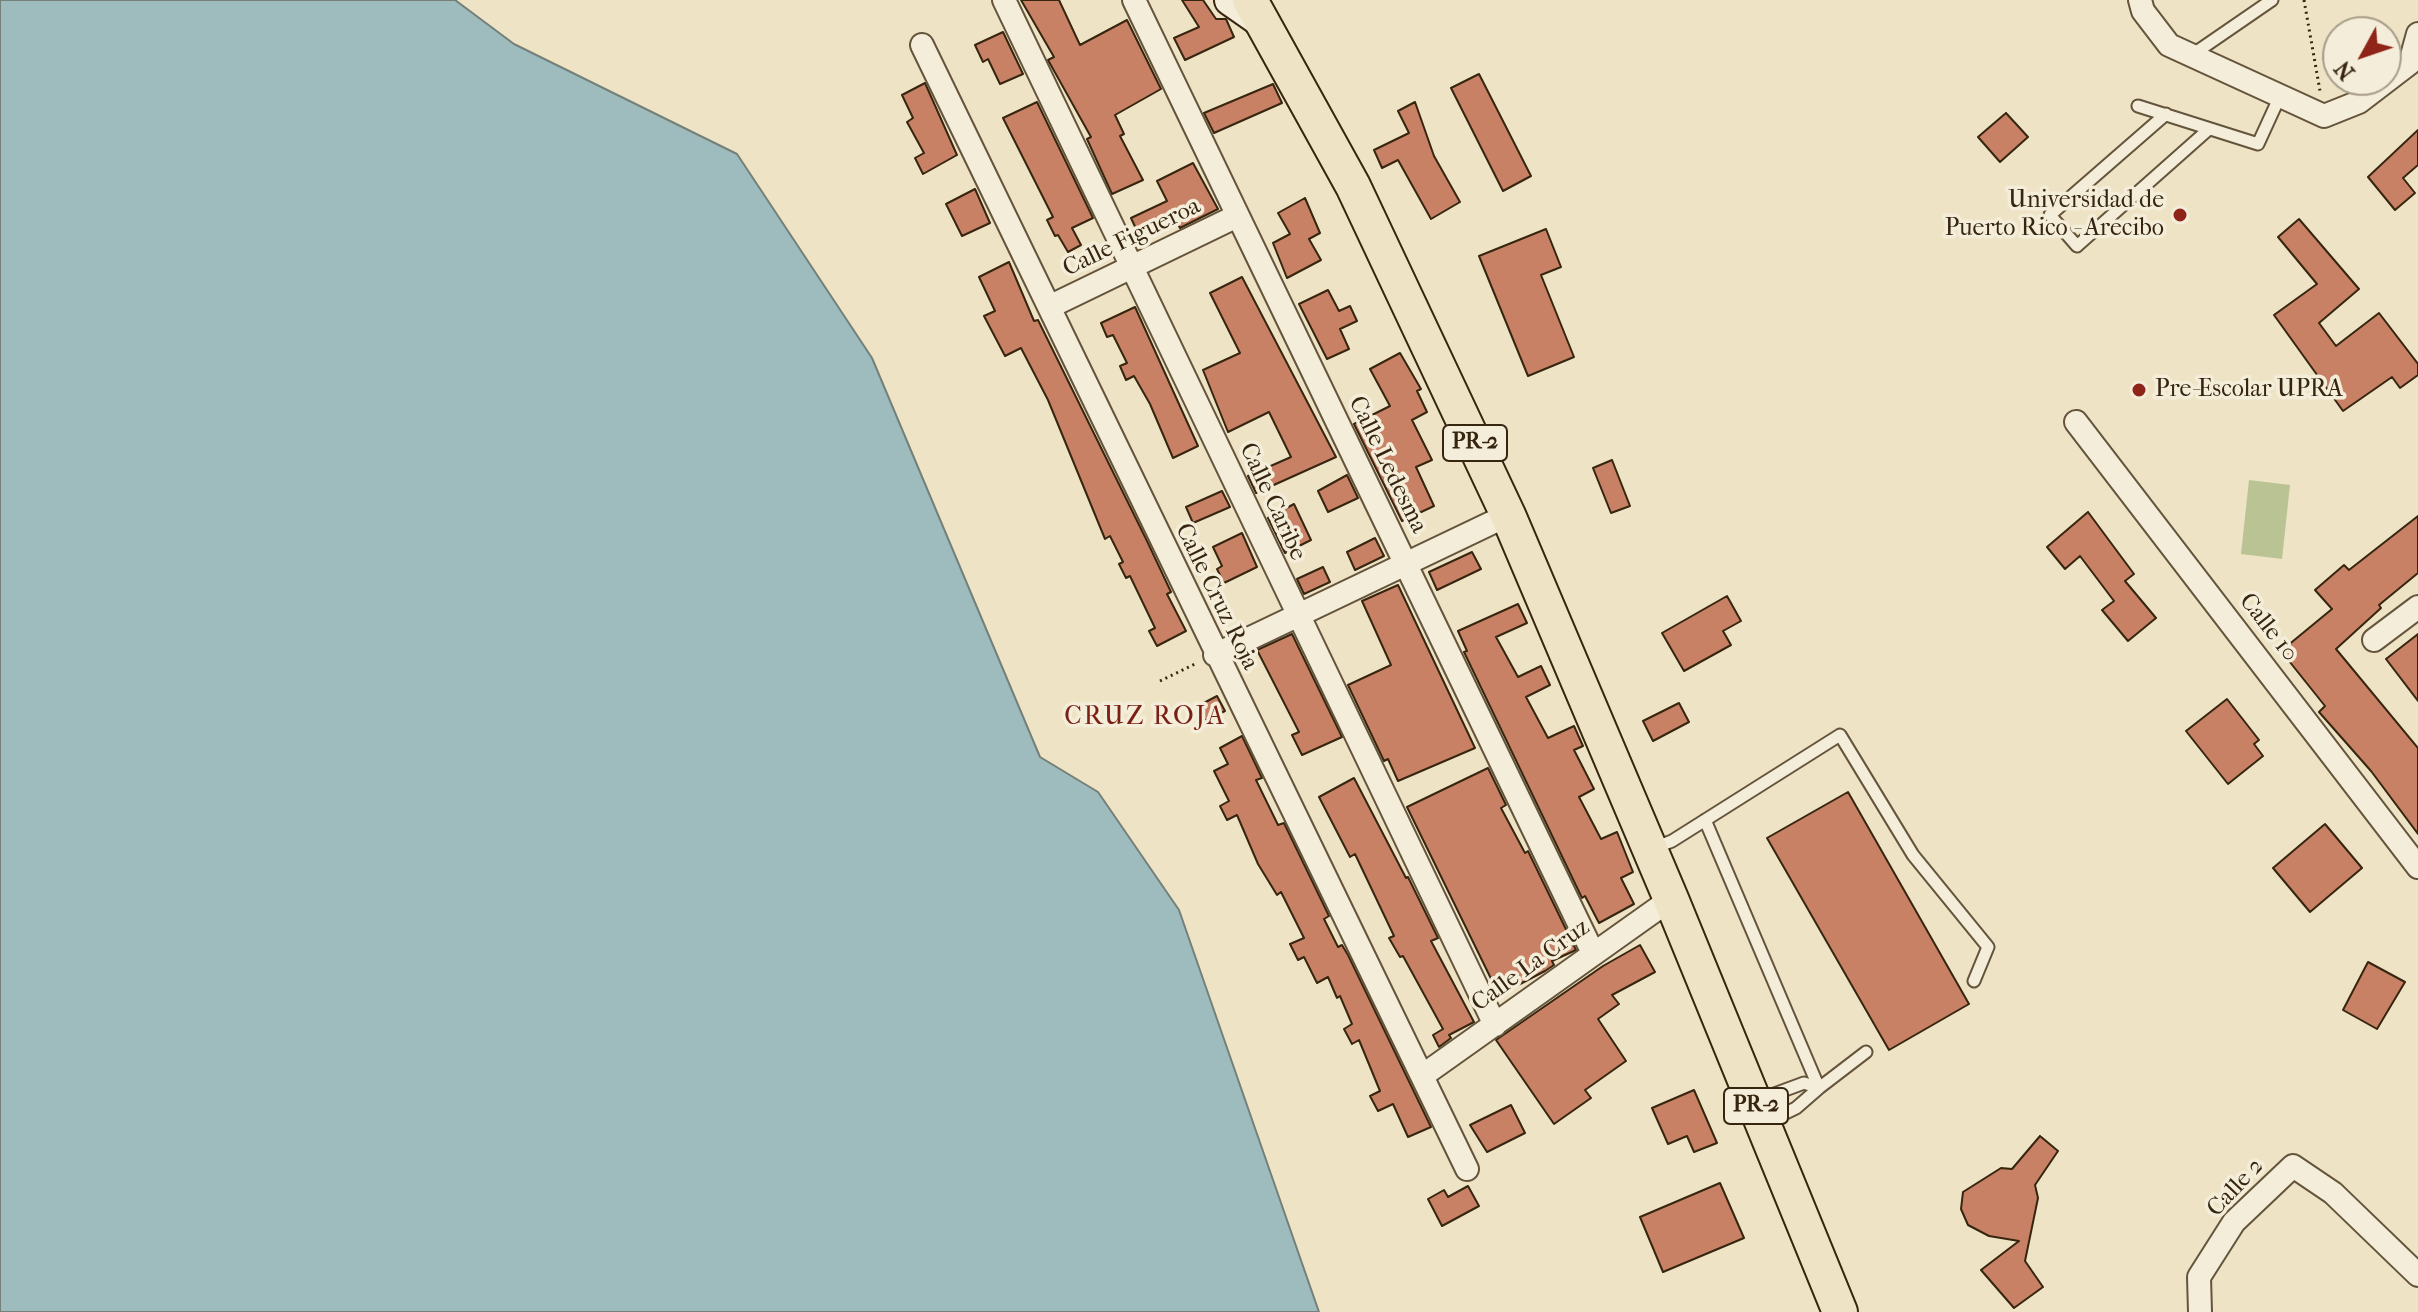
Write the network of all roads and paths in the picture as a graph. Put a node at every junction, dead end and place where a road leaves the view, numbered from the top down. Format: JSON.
{"nodes":[{"id":1,"x":1004,"y":0,"type":"edge"},
{"id":2,"x":1134,"y":0,"type":"edge"},
{"id":3,"x":1230,"y":0,"type":"edge"},
{"id":4,"x":2140,"y":0,"type":"edge"},
{"id":5,"x":2272,"y":0,"type":"edge"},
{"id":6,"x":2304,"y":0,"type":"edge"},
{"id":7,"x":1257,"y":11,"type":"edge"},
{"id":8,"x":2418,"y":34,"type":"edge"},
{"id":9,"x":922,"y":45,"type":"dead end"},
{"id":10,"x":2192,"y":55,"type":"junction"},
{"id":11,"x":2280,"y":96,"type":"junction"},
{"id":12,"x":2138,"y":106,"type":"dead end"},
{"id":13,"x":2166,"y":114,"type":"junction"},
{"id":14,"x":2324,"y":116,"type":"junction"},
{"id":15,"x":2209,"y":129,"type":"junction"},
{"id":16,"x":1237,"y":216,"type":"junction"},
{"id":17,"x":1132,"y":266,"type":"junction"},
{"id":18,"x":1049,"y":307,"type":"junction"},
{"id":19,"x":2076,"y":422,"type":"dead end"},
{"id":20,"x":1508,"y":515,"type":"junction"},
{"id":21,"x":1406,"y":564,"type":"junction"},
{"id":22,"x":2418,"y":607,"type":"edge"},
{"id":23,"x":1297,"y":616,"type":"junction"},
{"id":24,"x":2374,"y":640,"type":"dead end"},
{"id":25,"x":1215,"y":655,"type":"junction"},
{"id":26,"x":1160,"y":681,"type":"dead end"},
{"id":27,"x":1705,"y":820,"type":"junction"},
{"id":28,"x":1650,"y":849,"type":"junction"},
{"id":29,"x":2418,"y":867,"type":"edge"},
{"id":30,"x":1671,"y":899,"type":"junction"},
{"id":31,"x":1593,"y":953,"type":"junction"},
{"id":32,"x":1974,"y":981,"type":"dead end"},
{"id":33,"x":1495,"y":1025,"type":"junction"},
{"id":34,"x":1866,"y":1052,"type":"dead end"},
{"id":35,"x":1422,"y":1076,"type":"junction"},
{"id":36,"x":1819,"y":1088,"type":"junction"},
{"id":37,"x":1758,"y":1112,"type":"junction"},
{"id":38,"x":1467,"y":1169,"type":"dead end"},
{"id":39,"x":2418,"y":1275,"type":"edge"},
{"id":40,"x":1840,"y":1312,"type":"edge"},
{"id":41,"x":2200,"y":1312,"type":"edge"}],
"edges":[{"from":1,"to":17,"type":"street","name":"Calle Caribe"},
{"from":2,"to":16,"type":"street","name":"Calle Ledesma"},
{"from":3,"to":7,"type":"street"},
{"from":4,"to":10,"type":"street"},
{"from":5,"to":10,"type":"lane"},
{"from":6,"to":14,"type":"path"},
{"from":7,"to":20,"type":"main road","number":"PR-2"},
{"from":8,"to":14,"type":"street"},
{"from":9,"to":18,"type":"street","name":"Calle Cruz Roja"},
{"from":10,"to":11,"type":"street"},
{"from":11,"to":14,"type":"street"},
{"from":11,"to":15,"type":"lane"},
{"from":12,"to":13,"type":"lane"},
{"from":13,"to":15,"type":"lane"},
{"from":13,"to":15,"type":"lane"},
{"from":16,"to":17,"type":"street","name":"Calle Figueroa"},
{"from":16,"to":21,"type":"street","name":"Calle Ledesma"},
{"from":17,"to":18,"type":"street","name":"Calle Figueroa"},
{"from":17,"to":23,"type":"street","name":"Calle Caribe"},
{"from":18,"to":25,"type":"street","name":"Calle Cruz Roja"},
{"from":19,"to":29,"type":"street","name":"Calle 10"},
{"from":20,"to":21,"type":"street"},
{"from":20,"to":28,"type":"main road","number":"PR-2"},
{"from":21,"to":23,"type":"street"},
{"from":21,"to":31,"type":"street","name":"Calle Ledesma"},
{"from":22,"to":24,"type":"street"},
{"from":23,"to":25,"type":"street"},
{"from":23,"to":33,"type":"street","name":"Calle Caribe"},
{"from":25,"to":26,"type":"path"},
{"from":25,"to":35,"type":"street","name":"Calle Cruz Roja"},
{"from":27,"to":28,"type":"lane"},
{"from":27,"to":32,"type":"lane"},
{"from":27,"to":36,"type":"lane"},
{"from":28,"to":30,"type":"main road","number":"PR-2"},
{"from":30,"to":31,"type":"street","name":"Calle La Cruz"},
{"from":30,"to":37,"type":"main road","number":"PR-2"},
{"from":31,"to":33,"type":"street","name":"Calle La Cruz"},
{"from":33,"to":35,"type":"street","name":"Calle La Cruz"},
{"from":34,"to":36,"type":"lane"},
{"from":35,"to":38,"type":"street","name":"Calle Cruz Roja"},
{"from":36,"to":37,"type":"lane"},
{"from":36,"to":37,"type":"lane"},
{"from":37,"to":40,"type":"main road","number":"PR-2"},
{"from":39,"to":41,"type":"street","name":"Calle 2"}]}
